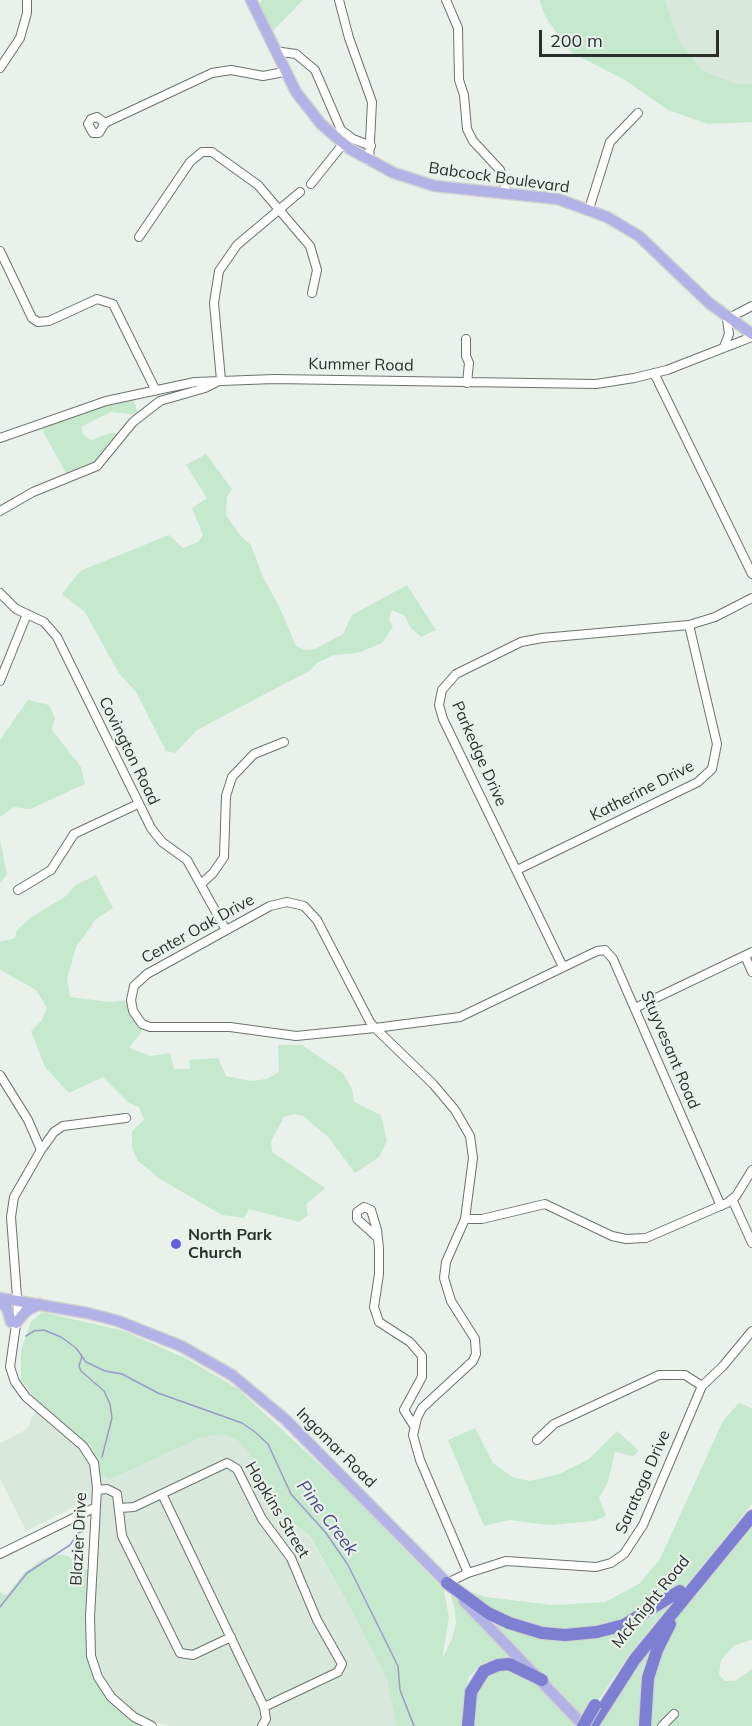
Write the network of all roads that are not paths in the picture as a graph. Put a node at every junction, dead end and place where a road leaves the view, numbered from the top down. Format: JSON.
{"nodes":[{"id":1,"x":27,"y":0,"type":"edge"},
{"id":2,"x":251,"y":0,"type":"edge"},
{"id":3,"x":339,"y":0,"type":"edge"},
{"id":4,"x":446,"y":0,"type":"edge"},
{"id":5,"x":275,"y":51,"type":"junction"},
{"id":6,"x":0,"y":68,"type":"edge"},
{"id":7,"x":284,"y":72,"type":"junction"},
{"id":8,"x":638,"y":113,"type":"dead end"},
{"id":9,"x":105,"y":123,"type":"dead end"},
{"id":10,"x":343,"y":144,"type":"junction"},
{"id":11,"x":371,"y":146,"type":"junction"},
{"id":12,"x":369,"y":161,"type":"junction"},
{"id":13,"x":311,"y":184,"type":"dead end"},
{"id":14,"x":300,"y":192,"type":"dead end"},
{"id":15,"x":507,"y":193,"type":"junction"},
{"id":16,"x":280,"y":209,"type":"junction"},
{"id":17,"x":589,"y":209,"type":"junction"},
{"id":18,"x":140,"y":237,"type":"dead end"},
{"id":19,"x":0,"y":251,"type":"edge"},
{"id":20,"x":312,"y":293,"type":"dead end"},
{"id":21,"x":752,"y":306,"type":"edge"},
{"id":22,"x":727,"y":319,"type":"junction"},
{"id":23,"x":750,"y":332,"type":"edge"},
{"id":24,"x":466,"y":339,"type":"dead end"},
{"id":25,"x":724,"y":347,"type":"junction"},
{"id":26,"x":654,"y":373,"type":"junction"},
{"id":27,"x":220,"y":380,"type":"junction"},
{"id":28,"x":467,"y":382,"type":"junction"},
{"id":29,"x":155,"y":389,"type":"junction"},
{"id":30,"x":0,"y":438,"type":"edge"},
{"id":31,"x":0,"y":511,"type":"edge"},
{"id":32,"x":752,"y":574,"type":"edge"},
{"id":33,"x":0,"y":593,"type":"edge"},
{"id":34,"x":752,"y":598,"type":"edge"},
{"id":35,"x":27,"y":614,"type":"junction"},
{"id":36,"x":690,"y":626,"type":"junction"},
{"id":37,"x":0,"y":681,"type":"edge"},
{"id":38,"x":284,"y":742,"type":"dead end"},
{"id":39,"x":138,"y":804,"type":"junction"},
{"id":40,"x":517,"y":870,"type":"junction"},
{"id":41,"x":201,"y":884,"type":"junction"},
{"id":42,"x":18,"y":890,"type":"dead end"},
{"id":43,"x":226,"y":930,"type":"junction"},
{"id":44,"x":748,"y":954,"type":"edge"},
{"id":45,"x":563,"y":967,"type":"junction"},
{"id":46,"x":752,"y":972,"type":"edge"},
{"id":47,"x":635,"y":1008,"type":"junction"},
{"id":48,"x":375,"y":1028,"type":"junction"},
{"id":49,"x":0,"y":1075,"type":"edge"},
{"id":50,"x":126,"y":1118,"type":"dead end"},
{"id":51,"x":41,"y":1150,"type":"junction"},
{"id":52,"x":752,"y":1170,"type":"edge"},
{"id":53,"x":732,"y":1199,"type":"junction"},
{"id":54,"x":721,"y":1206,"type":"junction"},
{"id":55,"x":465,"y":1219,"type":"junction"},
{"id":56,"x":377,"y":1237,"type":"dead end"},
{"id":57,"x":752,"y":1243,"type":"edge"},
{"id":58,"x":0,"y":1299,"type":"edge"},
{"id":59,"x":18,"y":1301,"type":"junction"},
{"id":60,"x":39,"y":1304,"type":"junction"},
{"id":61,"x":13,"y":1322,"type":"junction"},
{"id":62,"x":752,"y":1331,"type":"edge"},
{"id":63,"x":5,"y":1361,"type":"edge"},
{"id":64,"x":702,"y":1386,"type":"junction"},
{"id":65,"x":414,"y":1426,"type":"junction"},
{"id":66,"x":537,"y":1440,"type":"dead end"},
{"id":67,"x":97,"y":1490,"type":"junction"},
{"id":68,"x":162,"y":1494,"type":"junction"},
{"id":69,"x":752,"y":1504,"type":"edge"},
{"id":70,"x":96,"y":1507,"type":"junction"},
{"id":71,"x":120,"y":1508,"type":"junction"},
{"id":72,"x":752,"y":1516,"type":"edge"},
{"id":73,"x":0,"y":1554,"type":"edge"},
{"id":74,"x":468,"y":1573,"type":"junction"},
{"id":75,"x":447,"y":1583,"type":"junction"},
{"id":76,"x":683,"y":1593,"type":"junction"},
{"id":77,"x":231,"y":1637,"type":"junction"},
{"id":78,"x":542,"y":1680,"type":"junction"},
{"id":79,"x":264,"y":1707,"type":"junction"},
{"id":80,"x":597,"y":1709,"type":"junction"},
{"id":81,"x":674,"y":1714,"type":"dead end"},
{"id":82,"x":153,"y":1726,"type":"edge"},
{"id":83,"x":262,"y":1726,"type":"edge"},
{"id":84,"x":468,"y":1726,"type":"edge"},
{"id":85,"x":584,"y":1726,"type":"edge"},
{"id":86,"x":592,"y":1726,"type":"edge"},
{"id":87,"x":645,"y":1726,"type":"edge"},
{"id":88,"x":663,"y":1726,"type":"edge"}],
"edges":[{"from":1,"to":6,"type":"street"},
{"from":2,"to":5,"type":"main road","name":"Babcock Boulevard"},
{"from":3,"to":11,"type":"street"},
{"from":4,"to":15,"type":"street"},
{"from":5,"to":7,"type":"main road","name":"Babcock Boulevard"},
{"from":5,"to":11,"type":"street"},
{"from":7,"to":9,"type":"street"},
{"from":7,"to":10,"type":"main road","name":"Babcock Boulevard"},
{"from":8,"to":17,"type":"street"},
{"from":10,"to":12,"type":"main road","name":"Babcock Boulevard"},
{"from":10,"to":13,"type":"street"},
{"from":11,"to":12,"type":"street"},
{"from":12,"to":15,"type":"main road","name":"Babcock Boulevard"},
{"from":14,"to":16,"type":"street"},
{"from":15,"to":17,"type":"main road","name":"Babcock Boulevard"},
{"from":16,"to":18,"type":"street"},
{"from":16,"to":20,"type":"street"},
{"from":16,"to":27,"type":"street"},
{"from":17,"to":22,"type":"main road","name":"Babcock Boulevard"},
{"from":19,"to":29,"type":"street"},
{"from":21,"to":22,"type":"street"},
{"from":22,"to":23,"type":"main road","name":"Babcock Boulevard"},
{"from":22,"to":25,"type":"street"},
{"from":23,"to":25,"type":"street","name":"Kummer Road"},
{"from":24,"to":28,"type":"street"},
{"from":25,"to":26,"type":"street","name":"Kummer Road"},
{"from":26,"to":28,"type":"street","name":"Kummer Road"},
{"from":26,"to":32,"type":"street"},
{"from":27,"to":28,"type":"street","name":"Kummer Road"},
{"from":27,"to":29,"type":"street","name":"Kummer Road"},
{"from":27,"to":31,"type":"street"},
{"from":29,"to":30,"type":"street","name":"Kummer Road"},
{"from":33,"to":35,"type":"street","name":"Covington Road"},
{"from":34,"to":36,"type":"street","name":"Parkedge Drive"},
{"from":35,"to":37,"type":"street"},
{"from":35,"to":39,"type":"street","name":"Covington Road"},
{"from":36,"to":40,"type":"street","name":"Katherine Drive"},
{"from":36,"to":40,"type":"street","name":"Parkedge Drive"},
{"from":38,"to":41,"type":"street"},
{"from":39,"to":41,"type":"street","name":"Covington Road"},
{"from":39,"to":42,"type":"street"},
{"from":40,"to":45,"type":"street","name":"Parkedge Drive"},
{"from":41,"to":43,"type":"street","name":"Covington Road"},
{"from":43,"to":48,"type":"street","name":"Center Oak Drive"},
{"from":43,"to":48,"type":"street","name":"Center Oak Drive"},
{"from":44,"to":46,"type":"street"},
{"from":44,"to":47,"type":"street"},
{"from":45,"to":47,"type":"street","name":"Stuyvesant Road"},
{"from":45,"to":48,"type":"street"},
{"from":47,"to":54,"type":"street","name":"Stuyvesant Road"},
{"from":48,"to":55,"type":"street","name":"Center Oak Drive"},
{"from":49,"to":51,"type":"street"},
{"from":50,"to":51,"type":"street"},
{"from":51,"to":59,"type":"street"},
{"from":52,"to":53,"type":"street"},
{"from":53,"to":54,"type":"street"},
{"from":53,"to":57,"type":"street"},
{"from":54,"to":55,"type":"street"},
{"from":55,"to":65,"type":"street","name":"Center Oak Drive"},
{"from":56,"to":65,"type":"street"},
{"from":58,"to":59,"type":"main road","name":"Ingomar Road"},
{"from":58,"to":61,"type":"main road"},
{"from":59,"to":60,"type":"main road","name":"Ingomar Road"},
{"from":59,"to":61,"type":"street","name":"Blazier Drive"},
{"from":60,"to":61,"type":"main road"},
{"from":60,"to":75,"type":"main road","name":"Ingomar Road"},
{"from":61,"to":63,"type":"street","name":"Blazier Drive"},
{"from":62,"to":64,"type":"street","name":"Saratoga Drive"},
{"from":63,"to":67,"type":"street","name":"Blazier Drive"},
{"from":64,"to":66,"type":"street"},
{"from":64,"to":74,"type":"street","name":"Saratoga Drive"},
{"from":65,"to":74,"type":"street"},
{"from":67,"to":70,"type":"street","name":"Blazier Drive"},
{"from":67,"to":71,"type":"street"},
{"from":68,"to":71,"type":"street","name":"Hopkins Street"},
{"from":68,"to":77,"type":"street"},
{"from":68,"to":79,"type":"street","name":"Hopkins Street"},
{"from":69,"to":76,"type":"highway","name":"McKnight Road"},
{"from":70,"to":73,"type":"street"},
{"from":70,"to":82,"type":"street","name":"Blazier Drive"},
{"from":71,"to":77,"type":"street"},
{"from":72,"to":76,"type":"highway","name":"McKnight Road"},
{"from":74,"to":75,"type":"street","name":"Saratoga Drive"},
{"from":75,"to":76,"type":"highway"},
{"from":75,"to":78,"type":"main road","name":"Ingomar Road"},
{"from":76,"to":80,"type":"highway","name":"McKnight Road"},
{"from":76,"to":87,"type":"highway"},
{"from":77,"to":79,"type":"street"},
{"from":78,"to":84,"type":"highway"},
{"from":78,"to":85,"type":"main road","name":"Ingomar Road"},
{"from":79,"to":83,"type":"street"},
{"from":80,"to":85,"type":"highway","name":"McKnight Road","bridge":true},
{"from":80,"to":86,"type":"highway","name":"McKnight Road"},
{"from":81,"to":88,"type":"street"}]}
